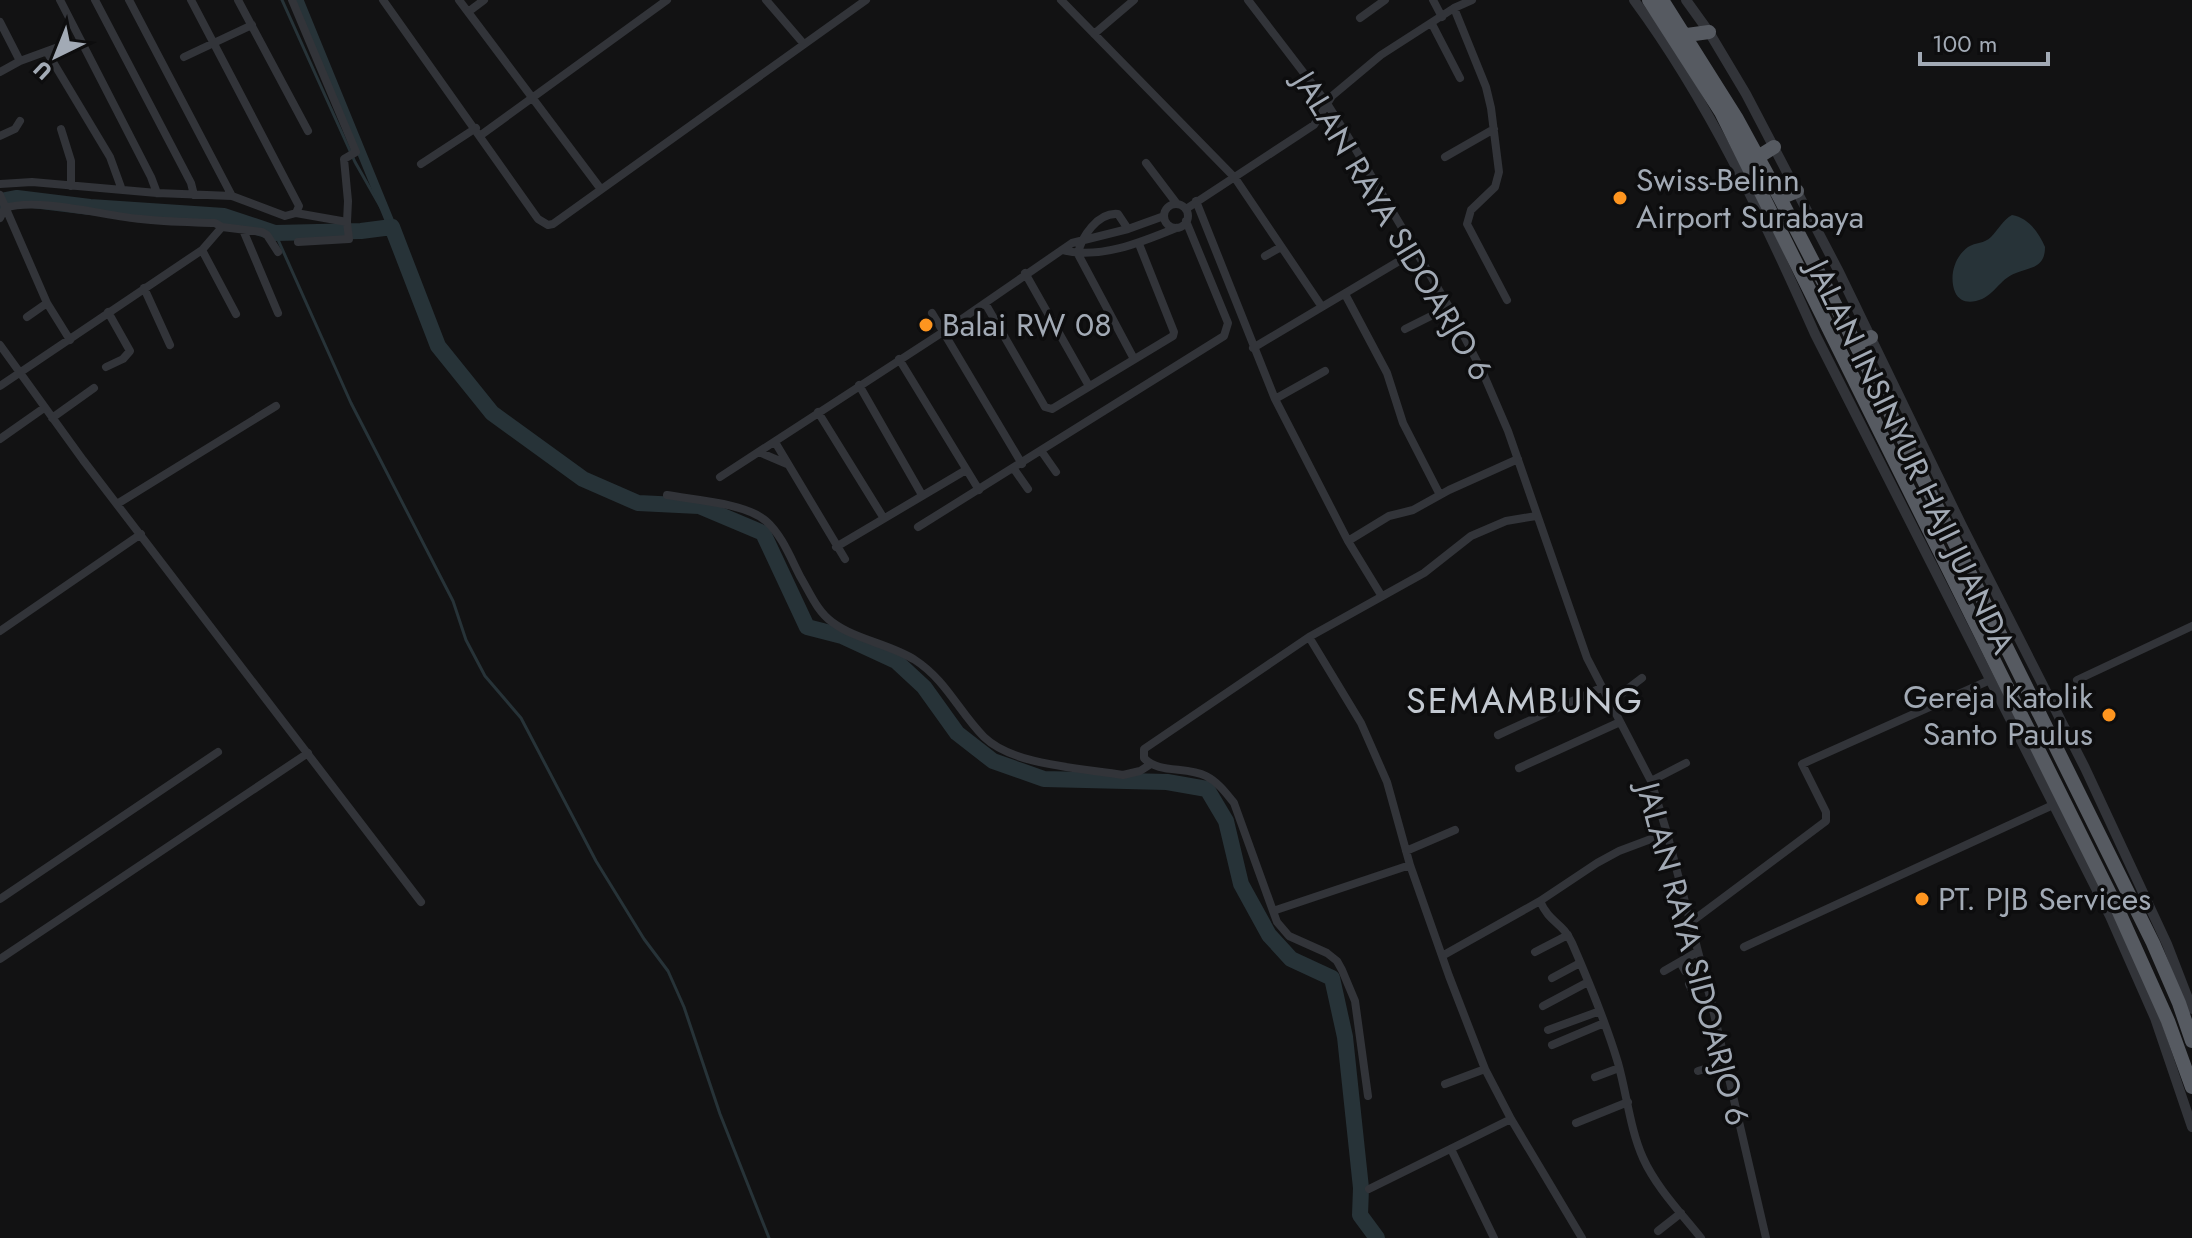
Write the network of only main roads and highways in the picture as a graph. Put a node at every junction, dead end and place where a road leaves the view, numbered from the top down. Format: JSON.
{"nodes":[{"id":1,"x":1649,"y":0,"type":"edge"},
{"id":2,"x":1662,"y":0,"type":"edge"},
{"id":3,"x":1709,"y":32,"type":"road end"},
{"id":4,"x":1687,"y":35,"type":"junction"},
{"id":5,"x":1774,"y":147,"type":"road end"},
{"id":6,"x":1758,"y":157,"type":"junction"},
{"id":7,"x":1797,"y":191,"type":"road end"},
{"id":8,"x":1780,"y":198,"type":"junction"},
{"id":9,"x":1871,"y":337,"type":"road end"},
{"id":10,"x":1856,"y":344,"type":"junction"},
{"id":11,"x":2192,"y":1041,"type":"edge"},
{"id":12,"x":2192,"y":1087,"type":"edge"}],
"edges":[{"from":1,"to":12,"type":"highway","name":"JALAN INSINYUR HAJI JUANDA"},
{"from":2,"to":4,"type":"highway","name":"JALAN INSINYUR HAJI JUANDA"},
{"from":3,"to":4,"type":"highway"},
{"from":4,"to":6,"type":"highway","name":"JALAN INSINYUR HAJI JUANDA"},
{"from":5,"to":6,"type":"highway"},
{"from":6,"to":8,"type":"highway","name":"JALAN INSINYUR HAJI JUANDA"},
{"from":7,"to":8,"type":"highway"},
{"from":8,"to":10,"type":"highway","name":"JALAN INSINYUR HAJI JUANDA"},
{"from":9,"to":10,"type":"highway"},
{"from":10,"to":11,"type":"highway","name":"JALAN INSINYUR HAJI JUANDA"}]}
